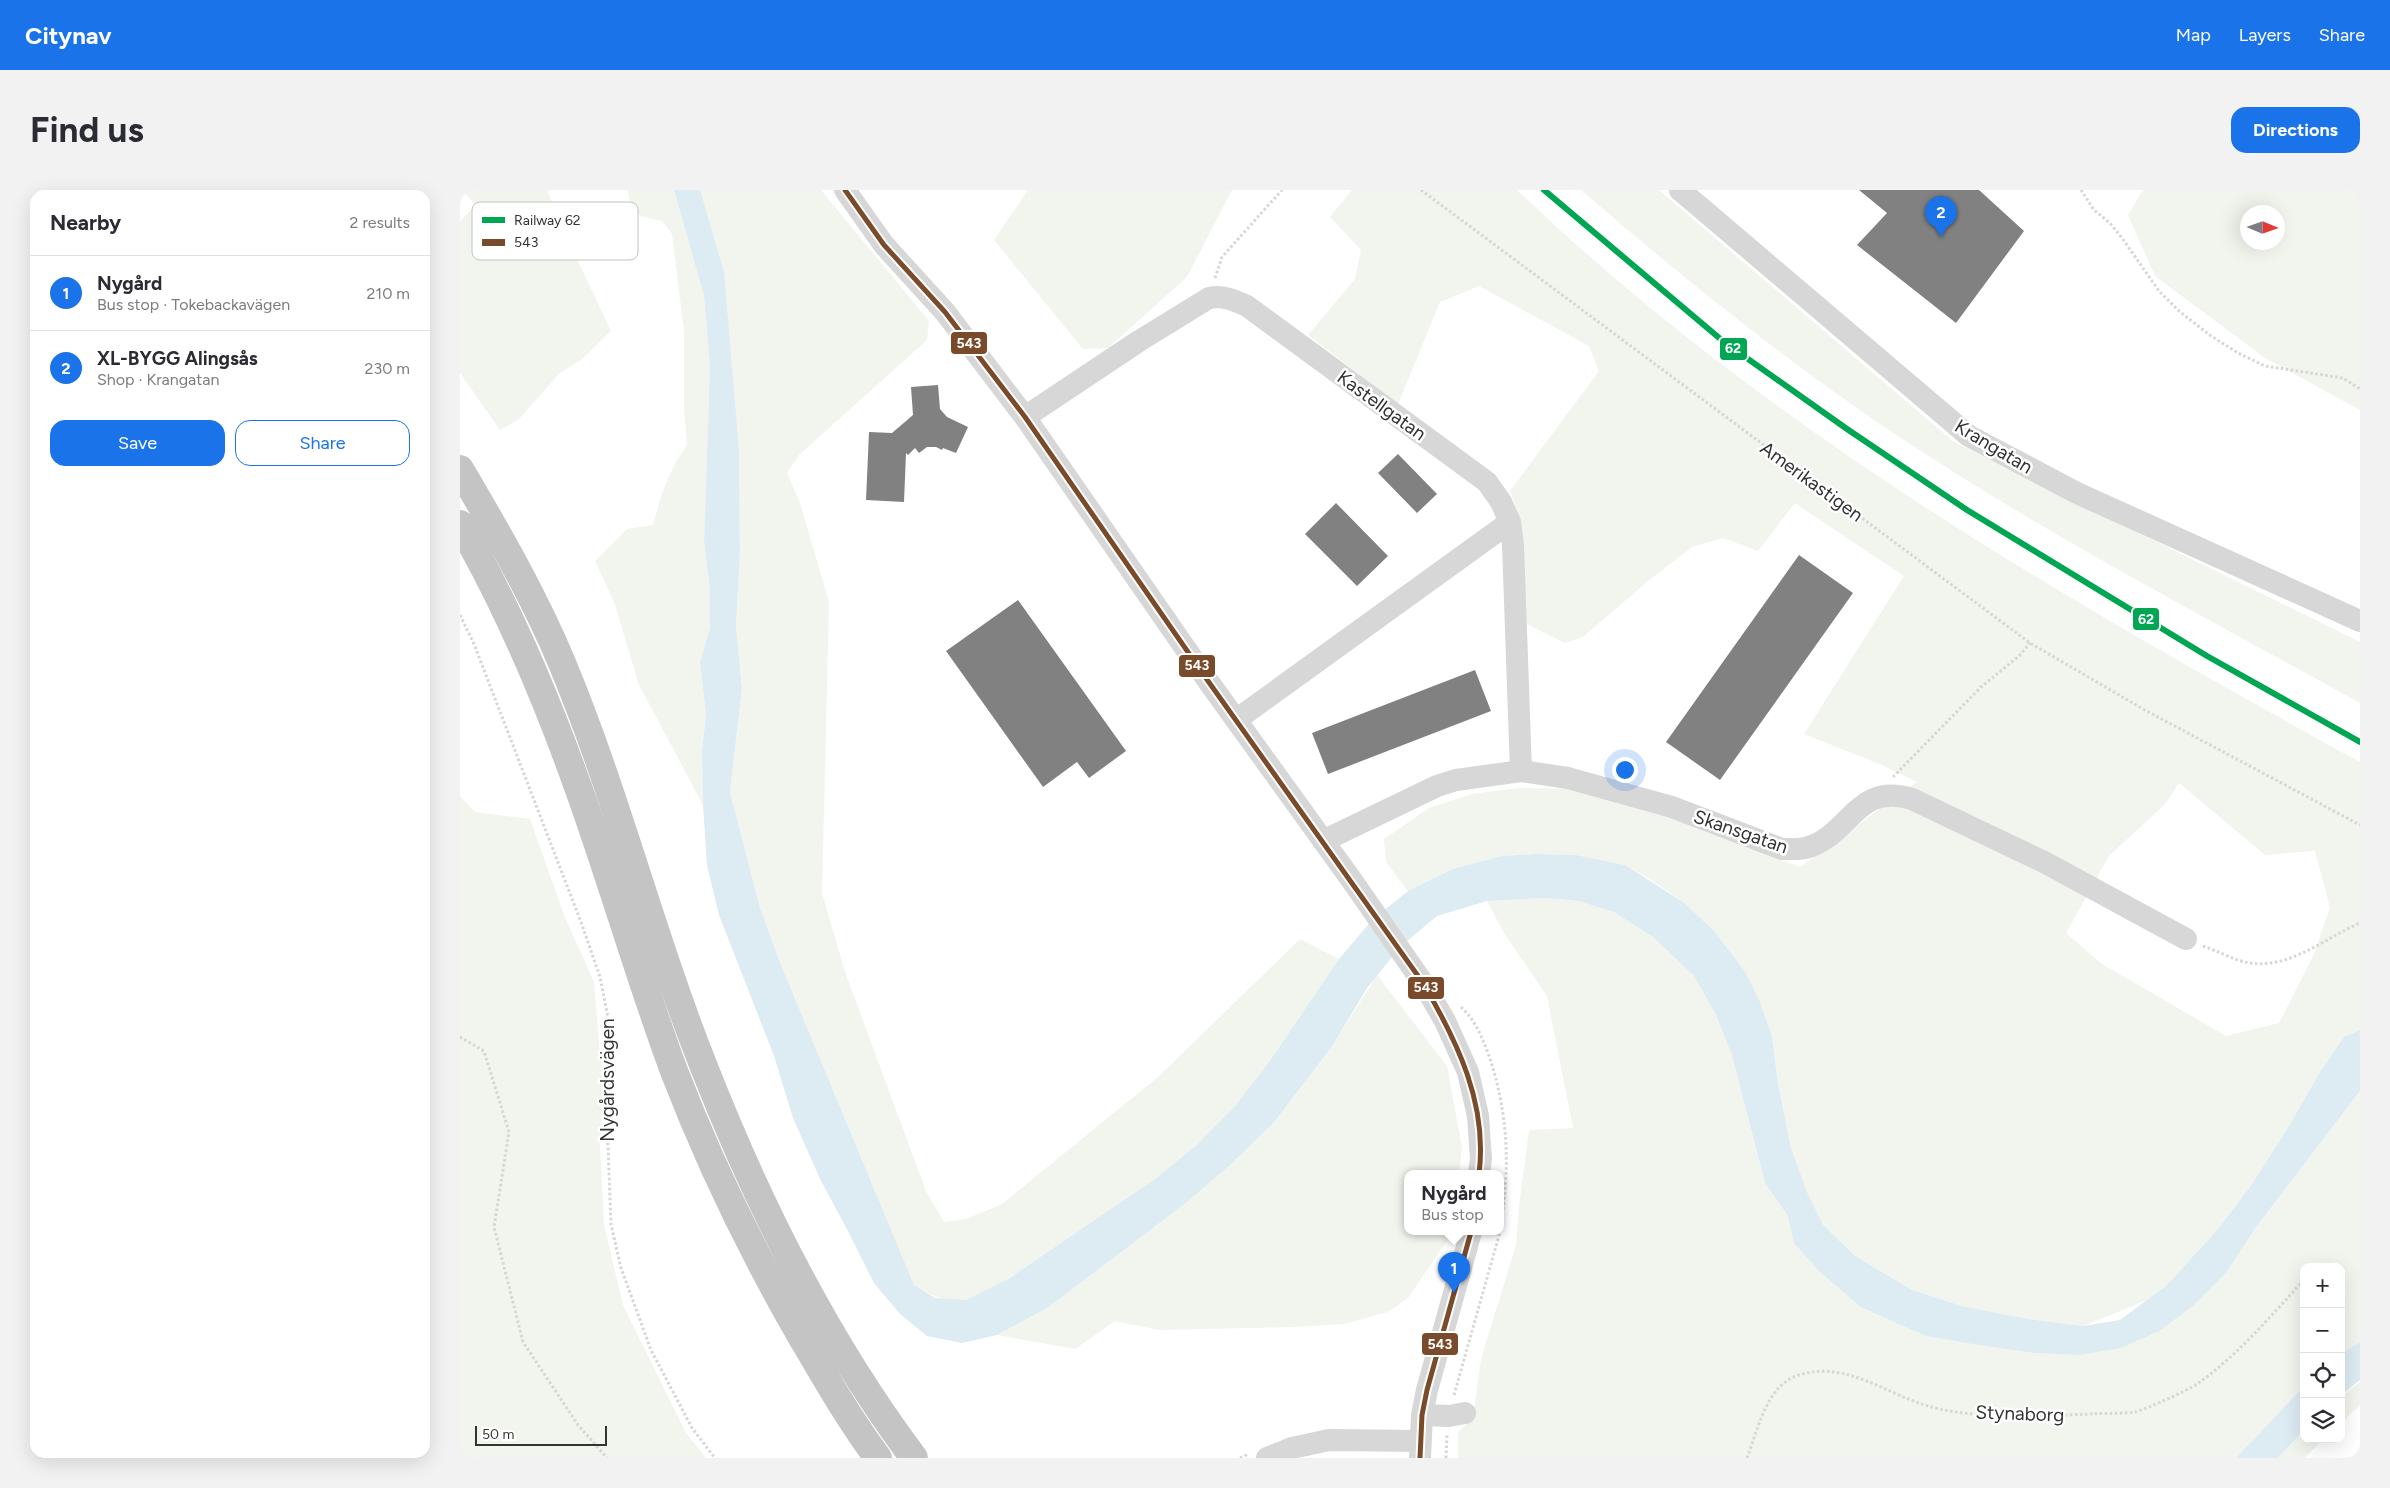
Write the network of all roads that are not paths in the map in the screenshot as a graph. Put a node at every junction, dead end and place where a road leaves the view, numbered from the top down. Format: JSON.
{"nodes":[{"id":1,"x":845,"y":190,"type":"edge"},
{"id":2,"x":1680,"y":190,"type":"edge"},
{"id":3,"x":1026,"y":417,"type":"junction"},
{"id":4,"x":460,"y":469,"type":"edge"},
{"id":5,"x":1510,"y":522,"type":"junction"},
{"id":6,"x":460,"y":524,"type":"edge"},
{"id":7,"x":2360,"y":621,"type":"edge"},
{"id":8,"x":1236,"y":720,"type":"junction"},
{"id":9,"x":1521,"y":771,"type":"junction"},
{"id":10,"x":1323,"y":841,"type":"junction"},
{"id":11,"x":2186,"y":939,"type":"road end"},
{"id":12,"x":1480,"y":1170,"type":"edge"},
{"id":13,"x":1471,"y":1235,"type":"edge"},
{"id":14,"x":1457,"y":1414,"type":"road end"},
{"id":15,"x":1422,"y":1415,"type":"junction"},
{"id":16,"x":1420,"y":1449,"type":"edge"},
{"id":17,"x":878,"y":1458,"type":"edge"},
{"id":18,"x":914,"y":1458,"type":"edge"},
{"id":19,"x":1267,"y":1458,"type":"edge"}],
"edges":[{"from":1,"to":3,"type":"street"},
{"from":2,"to":7,"type":"street","name":"Krangatan"},
{"from":3,"to":5,"type":"street","name":"Kastellgatan"},
{"from":3,"to":8,"type":"street"},
{"from":4,"to":18,"type":"highway"},
{"from":5,"to":8,"type":"street"},
{"from":5,"to":9,"type":"street","name":"Kastellgatan"},
{"from":6,"to":17,"type":"highway"},
{"from":8,"to":10,"type":"street"},
{"from":9,"to":10,"type":"street","name":"Skansgatan"},
{"from":9,"to":11,"type":"street","name":"Skansgatan"},
{"from":10,"to":12,"type":"street"},
{"from":13,"to":15,"type":"street"},
{"from":14,"to":15,"type":"street"},
{"from":15,"to":16,"type":"street"},
{"from":16,"to":19,"type":"street"}]}
